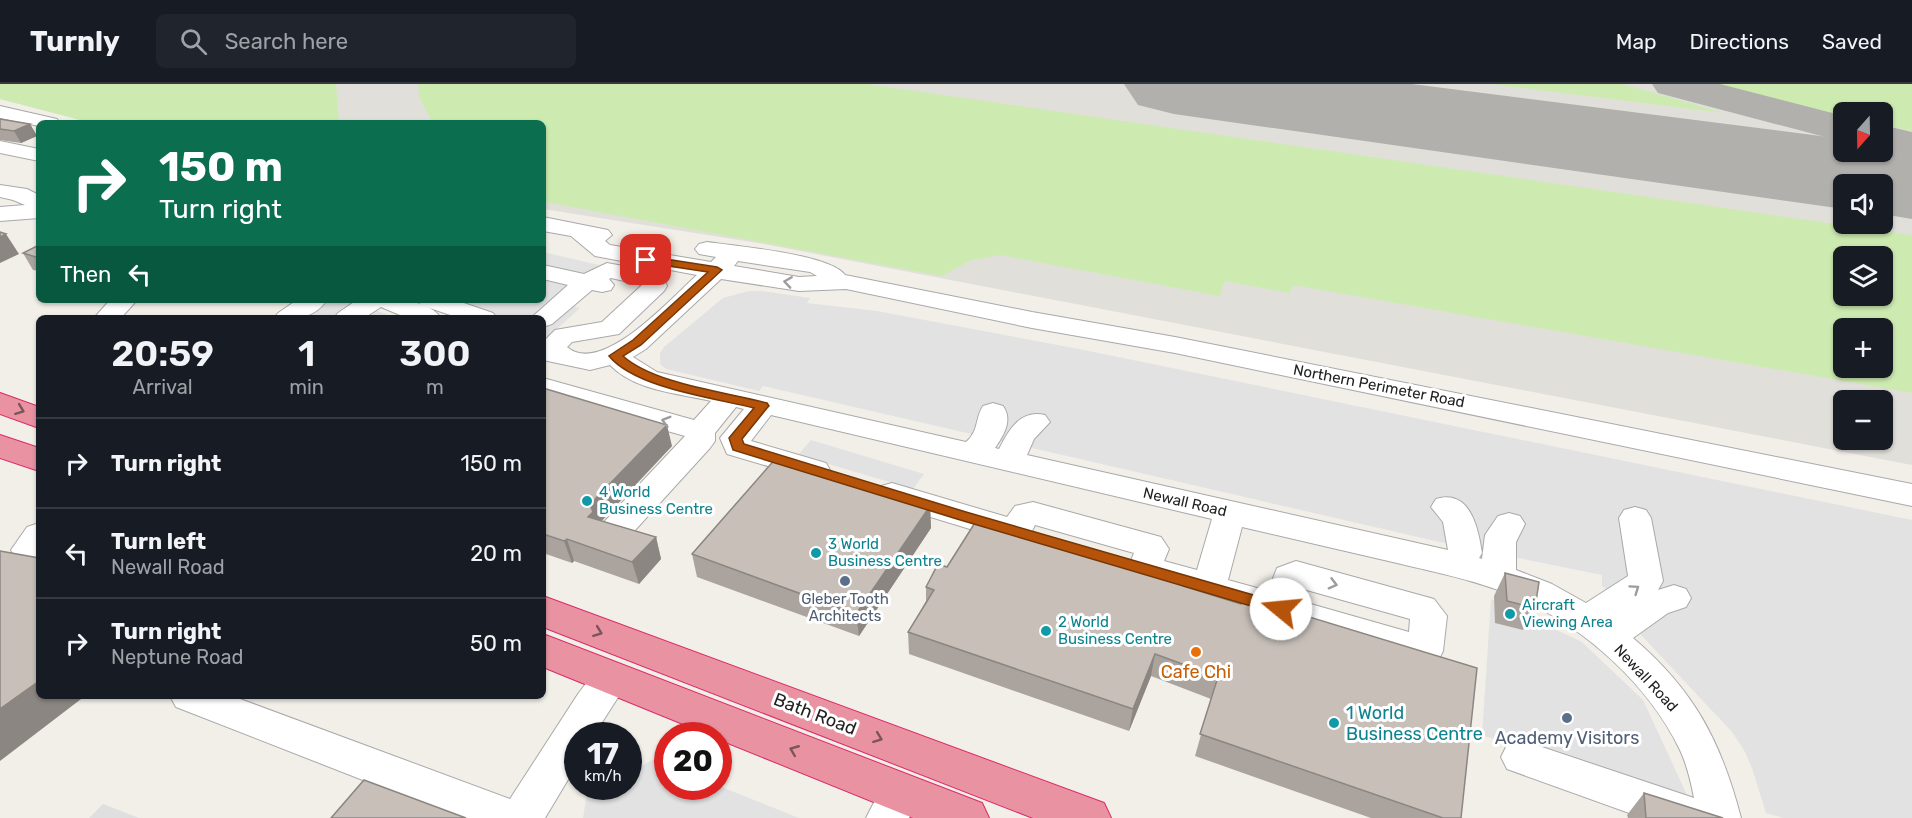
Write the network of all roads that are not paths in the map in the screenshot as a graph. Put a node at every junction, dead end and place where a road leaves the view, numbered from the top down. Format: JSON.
{"nodes":[{"id":1,"x":0,"y":112,"type":"edge"},
{"id":2,"x":36,"y":120,"type":"edge"},
{"id":3,"x":0,"y":147,"type":"edge"},
{"id":4,"x":36,"y":154,"type":"edge"},
{"id":5,"x":30,"y":179,"type":"dead end"},
{"id":6,"x":1,"y":191,"type":"edge"},
{"id":7,"x":36,"y":202,"type":"edge"},
{"id":8,"x":36,"y":211,"type":"edge"},
{"id":9,"x":0,"y":214,"type":"edge"},
{"id":10,"x":546,"y":225,"type":"edge"},
{"id":11,"x":580,"y":233,"type":"junction"},
{"id":12,"x":735,"y":252,"type":"junction"},
{"id":13,"x":717,"y":270,"type":"junction"},
{"id":14,"x":546,"y":272,"type":"edge"},
{"id":15,"x":592,"y":278,"type":"junction"},
{"id":16,"x":846,"y":282,"type":"junction"},
{"id":17,"x":553,"y":299,"type":"edge"},
{"id":18,"x":121,"y":303,"type":"edge"},
{"id":19,"x":310,"y":303,"type":"edge"},
{"id":20,"x":370,"y":303,"type":"edge"},
{"id":21,"x":394,"y":303,"type":"edge"},
{"id":22,"x":439,"y":303,"type":"edge"},
{"id":23,"x":109,"y":315,"type":"edge"},
{"id":24,"x":292,"y":315,"type":"edge"},
{"id":25,"x":352,"y":315,"type":"edge"},
{"id":26,"x":421,"y":315,"type":"edge"},
{"id":27,"x":475,"y":315,"type":"edge"},
{"id":28,"x":545,"y":315,"type":"edge"},
{"id":29,"x":553,"y":347,"type":"edge"},
{"id":30,"x":616,"y":356,"type":"junction"},
{"id":31,"x":546,"y":388,"type":"edge"},
{"id":32,"x":729,"y":398,"type":"junction"},
{"id":33,"x":0,"y":403,"type":"edge"},
{"id":34,"x":763,"y":406,"type":"junction"},
{"id":35,"x":993,"y":412,"type":"dead end"},
{"id":36,"x":36,"y":417,"type":"edge"},
{"id":37,"x":1035,"y":422,"type":"dead end"},
{"id":38,"x":700,"y":431,"type":"junction"},
{"id":39,"x":0,"y":446,"type":"edge"},
{"id":40,"x":971,"y":453,"type":"junction"},
{"id":41,"x":36,"y":459,"type":"edge"},
{"id":42,"x":1009,"y":462,"type":"junction"},
{"id":43,"x":1912,"y":495,"type":"edge"},
{"id":44,"x":1447,"y":507,"type":"dead end"},
{"id":45,"x":1230,"y":512,"type":"junction"},
{"id":46,"x":1635,"y":518,"type":"dead end"},
{"id":47,"x":1509,"y":524,"type":"dead end"},
{"id":48,"x":616,"y":530,"type":"edge"},
{"id":49,"x":36,"y":539,"type":"edge"},
{"id":50,"x":36,"y":554,"type":"edge"},
{"id":51,"x":1457,"y":565,"type":"junction"},
{"id":52,"x":1500,"y":579,"type":"junction"},
{"id":53,"x":1209,"y":587,"type":"junction"},
{"id":54,"x":1674,"y":598,"type":"dead end"},
{"id":55,"x":1422,"y":609,"type":"dead end"},
{"id":56,"x":546,"y":612,"type":"edge"},
{"id":57,"x":1596,"y":628,"type":"junction"},
{"id":58,"x":546,"y":651,"type":"edge"},
{"id":59,"x":612,"y":677,"type":"junction"},
{"id":60,"x":197,"y":699,"type":"edge"},
{"id":61,"x":1521,"y":757,"type":"dead end"},
{"id":62,"x":894,"y":805,"type":"edge"},
{"id":63,"x":509,"y":818,"type":"edge"},
{"id":64,"x":522,"y":818,"type":"edge"},
{"id":65,"x":966,"y":818,"type":"edge"},
{"id":66,"x":1088,"y":818,"type":"edge"},
{"id":67,"x":1697,"y":818,"type":"edge"},
{"id":68,"x":1720,"y":818,"type":"edge"}],
"edges":[{"from":1,"to":2,"type":"street"},
{"from":3,"to":4,"type":"street"},
{"from":5,"to":6,"type":"street"},
{"from":6,"to":7,"type":"street"},
{"from":8,"to":9,"type":"street"},
{"from":10,"to":11,"type":"street","name":"Northern Perimeter Road"},
{"from":11,"to":12,"type":"street","name":"Northern Perimeter Road"},
{"from":11,"to":13,"type":"street","name":"Northern Perimeter Road"},
{"from":12,"to":13,"type":"street"},
{"from":12,"to":16,"type":"street","name":"Northern Perimeter Road"},
{"from":16,"to":13,"type":"street","name":"Northern Perimeter Road","one_way":true},
{"from":13,"to":30,"type":"street"},
{"from":14,"to":15,"type":"street"},
{"from":15,"to":17,"type":"street"},
{"from":15,"to":29,"type":"street"},
{"from":16,"to":43,"type":"street","name":"Northern Perimeter Road"},
{"from":17,"to":28,"type":"street"},
{"from":18,"to":23,"type":"street"},
{"from":19,"to":24,"type":"street"},
{"from":20,"to":25,"type":"street"},
{"from":21,"to":26,"type":"street"},
{"from":22,"to":27,"type":"street"},
{"from":29,"to":30,"type":"street"},
{"from":30,"to":32,"type":"street","name":"Newall Road"},
{"from":38,"to":31,"type":"street","one_way":true},
{"from":32,"to":34,"type":"street","name":"Newall Road"},
{"from":32,"to":38,"type":"street"},
{"from":33,"to":36,"type":"highway","one_way":true},
{"from":34,"to":40,"type":"street","name":"Newall Road"},
{"from":34,"to":53,"type":"street"},
{"from":35,"to":40,"type":"street"},
{"from":37,"to":42,"type":"street"},
{"from":38,"to":48,"type":"street"},
{"from":39,"to":41,"type":"highway"},
{"from":40,"to":42,"type":"street","name":"Newall Road"},
{"from":42,"to":45,"type":"street","name":"Newall Road"},
{"from":44,"to":51,"type":"street"},
{"from":45,"to":51,"type":"street","name":"Newall Road"},
{"from":45,"to":53,"type":"street"},
{"from":57,"to":46,"type":"street","one_way":true},
{"from":47,"to":52,"type":"street"},
{"from":49,"to":50,"type":"street"},
{"from":51,"to":52,"type":"street","name":"Newall Road"},
{"from":52,"to":57,"type":"street","name":"Newall Road"},
{"from":53,"to":55,"type":"street"},
{"from":54,"to":57,"type":"street"},
{"from":56,"to":66,"type":"highway","name":"Bath Road","one_way":true},
{"from":57,"to":68,"type":"street","name":"Newall Road"},
{"from":58,"to":59,"type":"highway"},
{"from":62,"to":59,"type":"highway","one_way":true},
{"from":59,"to":64,"type":"street"},
{"from":60,"to":63,"type":"street"},
{"from":61,"to":67,"type":"street"},
{"from":62,"to":65,"type":"highway"}]}
